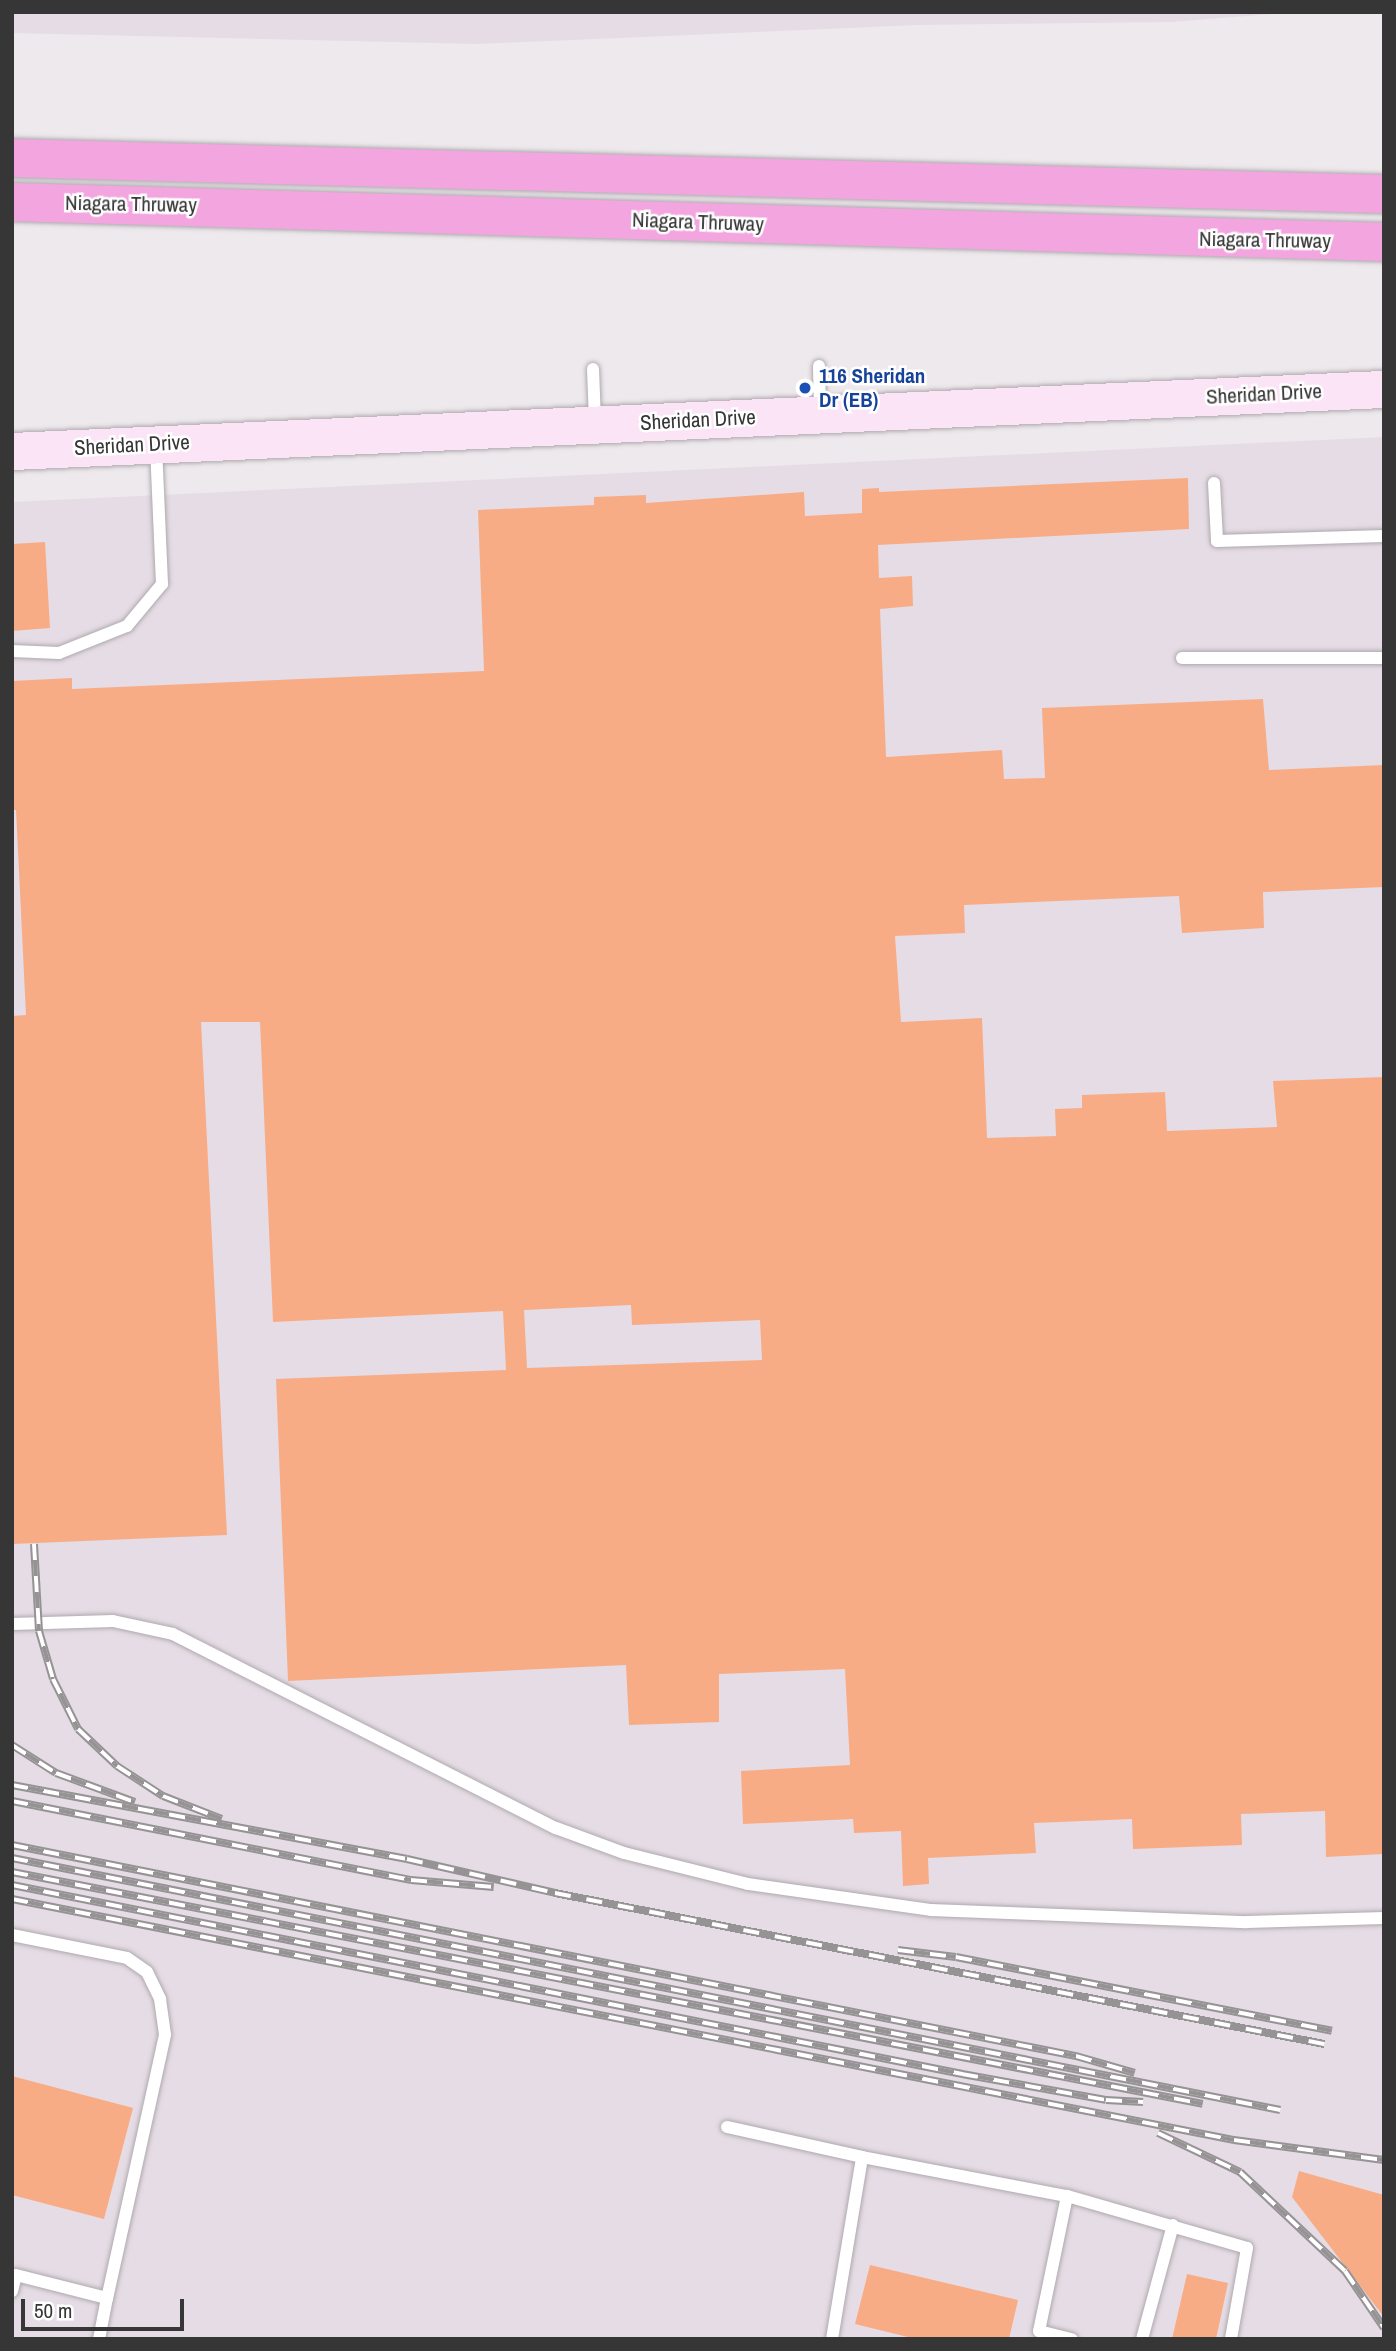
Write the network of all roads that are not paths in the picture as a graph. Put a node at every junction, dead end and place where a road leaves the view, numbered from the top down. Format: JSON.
{"nodes":[{"id":1,"x":12,"y":158,"type":"edge"},
{"id":2,"x":1384,"y":194,"type":"edge"},
{"id":3,"x":12,"y":202,"type":"edge"},
{"id":4,"x":1384,"y":242,"type":"edge"},
{"id":5,"x":819,"y":366,"type":"dead end"},
{"id":6,"x":593,"y":369,"type":"dead end"},
{"id":7,"x":1384,"y":389,"type":"edge"},
{"id":8,"x":820,"y":414,"type":"junction"},
{"id":9,"x":595,"y":424,"type":"junction"},
{"id":10,"x":156,"y":444,"type":"junction"},
{"id":11,"x":12,"y":450,"type":"edge"},
{"id":12,"x":1214,"y":482,"type":"dead end"},
{"id":13,"x":1384,"y":536,"type":"edge"},
{"id":14,"x":12,"y":651,"type":"edge"},
{"id":15,"x":1182,"y":658,"type":"dead end"},
{"id":16,"x":1384,"y":658,"type":"edge"},
{"id":17,"x":12,"y":1624,"type":"edge"},
{"id":18,"x":1384,"y":1917,"type":"edge"},
{"id":19,"x":12,"y":1935,"type":"edge"},
{"id":20,"x":727,"y":2127,"type":"dead end"},
{"id":21,"x":862,"y":2157,"type":"junction"},
{"id":22,"x":1067,"y":2196,"type":"junction"},
{"id":23,"x":1173,"y":2225,"type":"junction"},
{"id":24,"x":12,"y":2291,"type":"edge"},
{"id":25,"x":107,"y":2298,"type":"junction"},
{"id":26,"x":99,"y":2339,"type":"edge"},
{"id":27,"x":832,"y":2339,"type":"edge"},
{"id":28,"x":1072,"y":2339,"type":"edge"},
{"id":29,"x":1143,"y":2339,"type":"edge"},
{"id":30,"x":1231,"y":2339,"type":"edge"}],
"edges":[{"from":1,"to":2,"type":"highway","name":"Niagara Thruway"},
{"from":3,"to":4,"type":"highway","name":"Niagara Thruway"},
{"from":5,"to":8,"type":"lane"},
{"from":6,"to":9,"type":"lane"},
{"from":7,"to":8,"type":"main road","name":"Sheridan Drive"},
{"from":8,"to":9,"type":"main road","name":"Sheridan Drive"},
{"from":9,"to":10,"type":"main road","name":"Sheridan Drive"},
{"from":10,"to":11,"type":"main road","name":"Sheridan Drive"},
{"from":10,"to":14,"type":"lane"},
{"from":12,"to":13,"type":"lane"},
{"from":15,"to":16,"type":"lane"},
{"from":17,"to":18,"type":"lane"},
{"from":19,"to":25,"type":"lane"},
{"from":20,"to":21,"type":"lane"},
{"from":21,"to":22,"type":"lane"},
{"from":21,"to":27,"type":"lane"},
{"from":22,"to":23,"type":"lane"},
{"from":22,"to":28,"type":"lane"},
{"from":23,"to":29,"type":"lane"},
{"from":23,"to":30,"type":"lane"},
{"from":24,"to":25,"type":"lane"},
{"from":25,"to":26,"type":"lane"}]}
